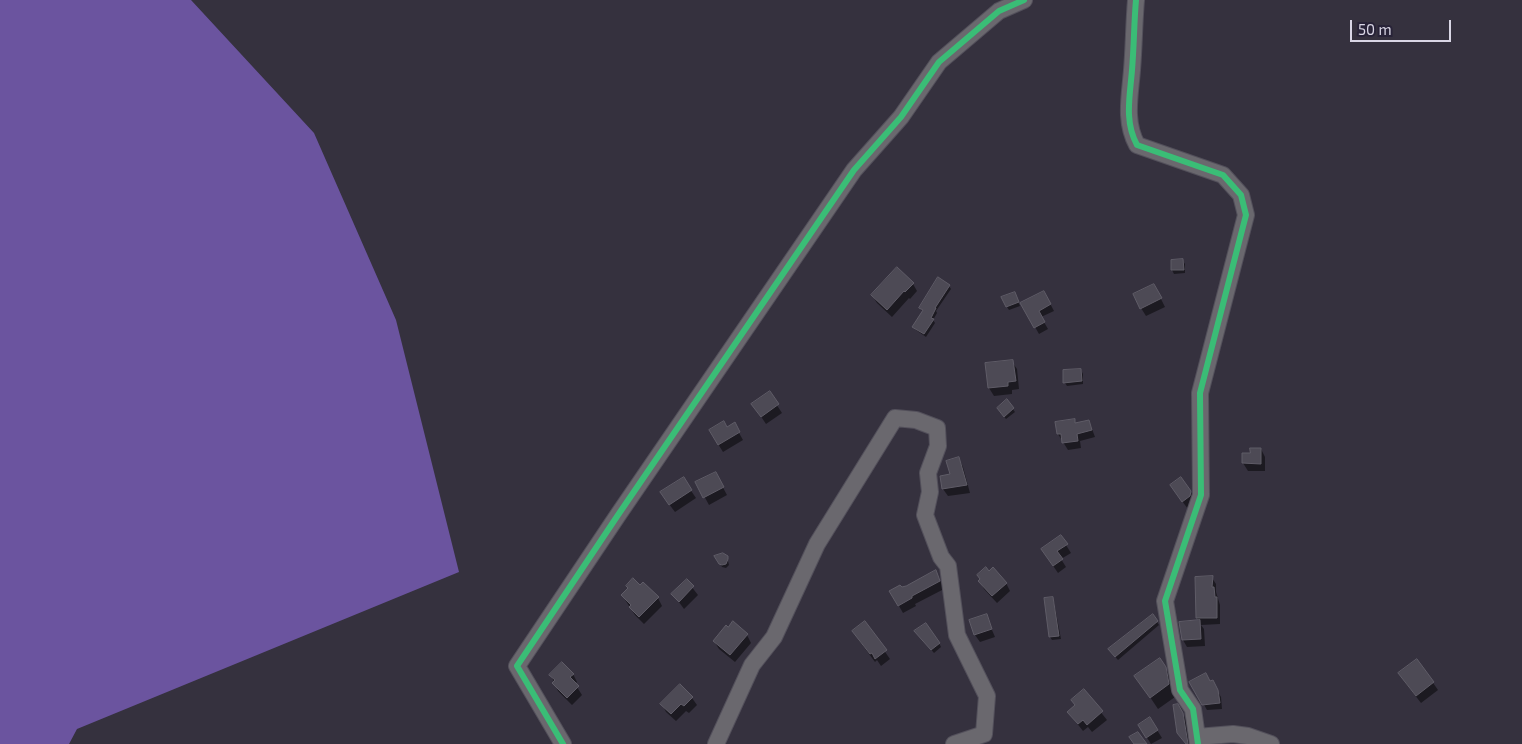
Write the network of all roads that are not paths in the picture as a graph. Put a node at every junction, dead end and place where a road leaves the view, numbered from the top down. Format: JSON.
{"nodes":[{"id":1,"x":1024,"y":0,"type":"edge"},
{"id":2,"x":1136,"y":0,"type":"edge"},
{"id":3,"x":1198,"y":741,"type":"edge"},
{"id":4,"x":563,"y":744,"type":"edge"},
{"id":5,"x":716,"y":744,"type":"edge"},
{"id":6,"x":954,"y":744,"type":"edge"},
{"id":7,"x":1271,"y":744,"type":"edge"}],
"edges":[{"from":1,"to":4,"type":"street"},
{"from":2,"to":3,"type":"street"},
{"from":3,"to":7,"type":"street"},
{"from":5,"to":6,"type":"street"}]}
